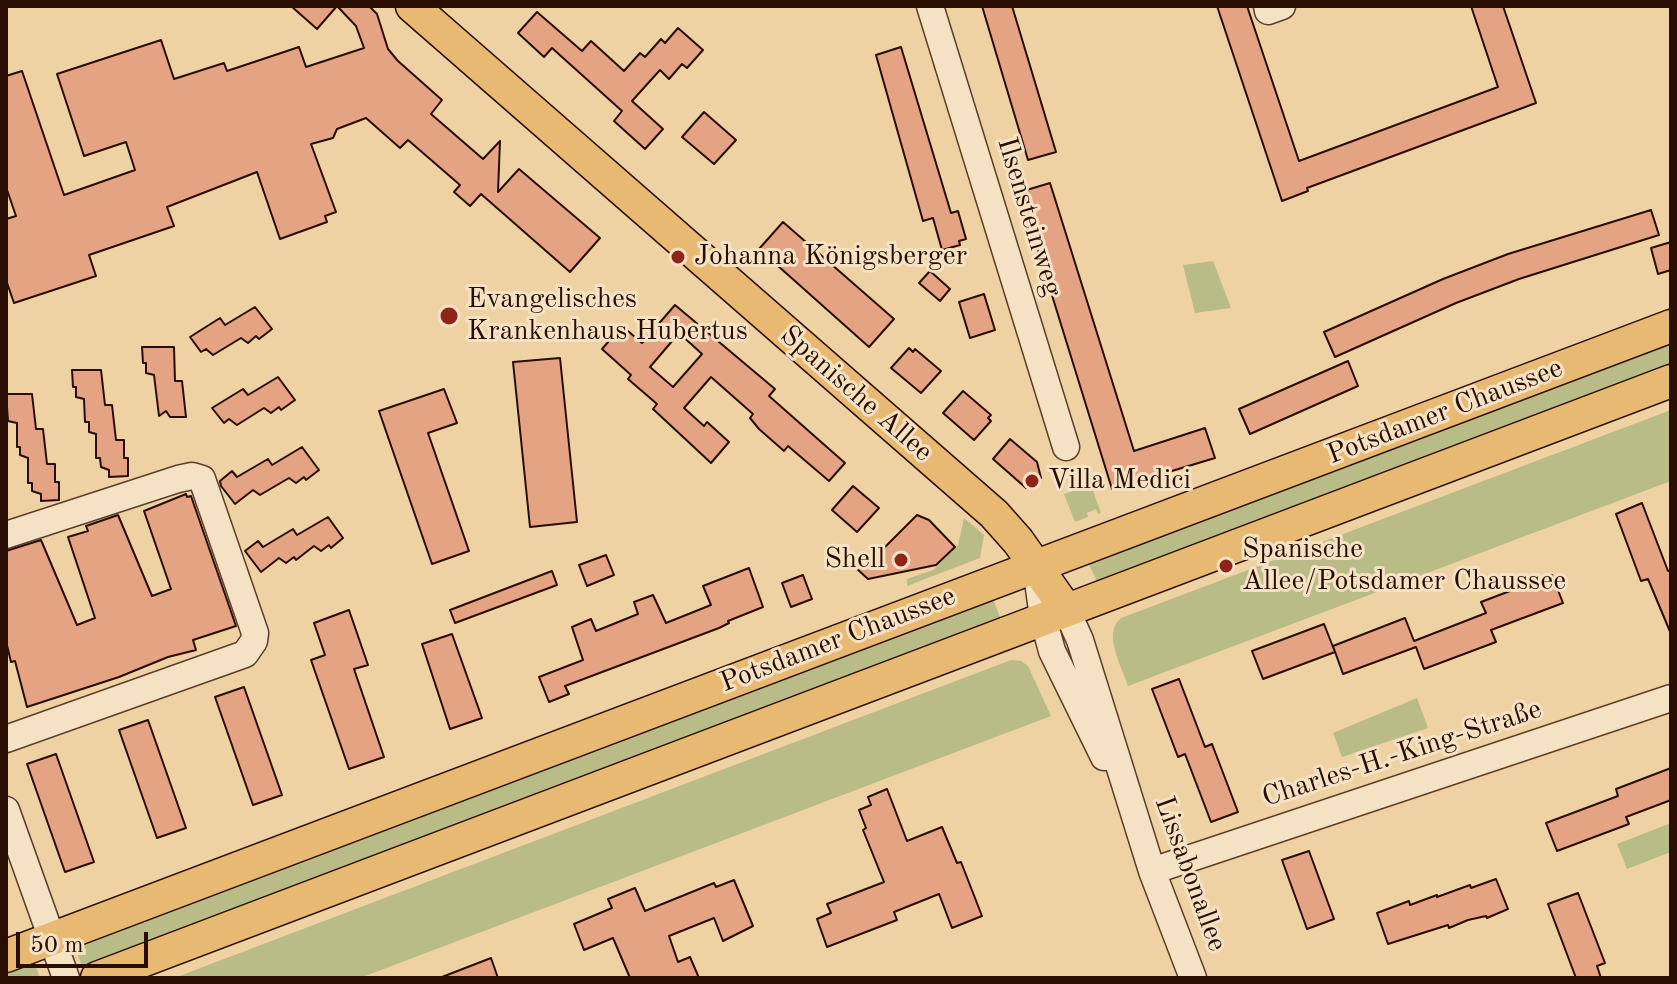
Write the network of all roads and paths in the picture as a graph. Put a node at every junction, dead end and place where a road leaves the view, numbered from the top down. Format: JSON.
{"nodes":[{"id":1,"x":412,"y":6,"type":"edge"},
{"id":2,"x":930,"y":6,"type":"edge"},
{"id":3,"x":1267,"y":6,"type":"edge"},
{"id":4,"x":1282,"y":6,"type":"edge"},
{"id":5,"x":1671,"y":326,"type":"edge"},
{"id":6,"x":1671,"y":381,"type":"edge"},
{"id":7,"x":1066,"y":447,"type":"dead end"},
{"id":8,"x":6,"y":535,"type":"edge"},
{"id":9,"x":1036,"y":566,"type":"junction"},
{"id":10,"x":1055,"y":614,"type":"junction"},
{"id":11,"x":1671,"y":698,"type":"edge"},
{"id":12,"x":6,"y":739,"type":"edge"},
{"id":13,"x":6,"y":810,"type":"edge"},
{"id":14,"x":1152,"y":871,"type":"junction"},
{"id":15,"x":52,"y":939,"type":"junction"},
{"id":16,"x":6,"y":956,"type":"edge"},
{"id":17,"x":66,"y":978,"type":"edge"},
{"id":18,"x":97,"y":978,"type":"edge"},
{"id":19,"x":1193,"y":978,"type":"edge"}],
"edges":[{"from":1,"to":9,"type":"main road","name":"Spanische Allee"},
{"from":2,"to":7,"type":"street","name":"Ilsensteinweg"},
{"from":3,"to":4,"type":"street"},
{"from":5,"to":9,"type":"main road","name":"Potsdamer Chaussee"},
{"from":6,"to":10,"type":"main road","name":"Potsdamer Chaussee"},
{"from":8,"to":12,"type":"street"},
{"from":9,"to":10,"type":"main road","name":"Spanische Allee"},
{"from":9,"to":15,"type":"main road","name":"Potsdamer Chaussee"},
{"from":10,"to":14,"type":"street","name":"Lissabonallee"},
{"from":10,"to":18,"type":"main road","name":"Potsdamer Chaussee"},
{"from":11,"to":14,"type":"street","name":"Charles-H.-King-Straße"},
{"from":13,"to":15,"type":"street"},
{"from":14,"to":19,"type":"street","name":"Lissabonallee"},
{"from":15,"to":16,"type":"main road","name":"Potsdamer Chaussee"},
{"from":15,"to":17,"type":"street"}]}
